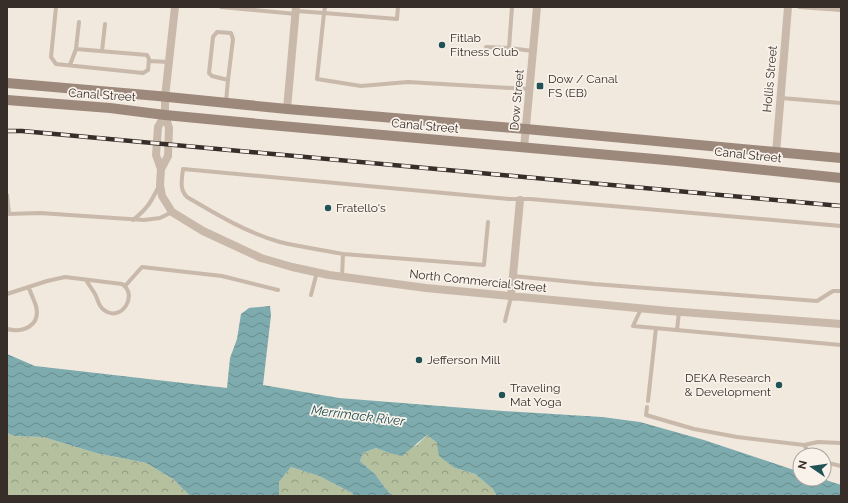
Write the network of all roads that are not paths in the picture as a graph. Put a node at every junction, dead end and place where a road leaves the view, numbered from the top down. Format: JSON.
{"nodes":[{"id":1,"x":56,"y":7,"type":"edge"},
{"id":2,"x":175,"y":7,"type":"edge"},
{"id":3,"x":221,"y":7,"type":"edge"},
{"id":4,"x":325,"y":7,"type":"edge"},
{"id":5,"x":398,"y":7,"type":"edge"},
{"id":6,"x":512,"y":7,"type":"edge"},
{"id":7,"x":536,"y":7,"type":"edge"},
{"id":8,"x":788,"y":7,"type":"edge"},
{"id":9,"x":799,"y":7,"type":"edge"},
{"id":10,"x":841,"y":10,"type":"edge"},
{"id":11,"x":296,"y":11,"type":"edge"},
{"id":12,"x":324,"y":13,"type":"junction"},
{"id":13,"x":79,"y":22,"type":"dead end"},
{"id":14,"x":105,"y":24,"type":"dead end"},
{"id":15,"x":486,"y":47,"type":"dead end"},
{"id":16,"x":508,"y":48,"type":"junction"},
{"id":17,"x":76,"y":49,"type":"junction"},
{"id":18,"x":102,"y":51,"type":"junction"},
{"id":19,"x":533,"y":51,"type":"junction"},
{"id":20,"x":149,"y":61,"type":"junction"},
{"id":21,"x":169,"y":62,"type":"junction"},
{"id":22,"x":70,"y":65,"type":"junction"},
{"id":23,"x":228,"y":80,"type":"junction"},
{"id":24,"x":7,"y":83,"type":"edge"},
{"id":25,"x":530,"y":89,"type":"junction"},
{"id":26,"x":165,"y":97,"type":"junction"},
{"id":27,"x":780,"y":98,"type":"junction"},
{"id":28,"x":7,"y":100,"type":"edge"},
{"id":29,"x":226,"y":103,"type":"junction"},
{"id":30,"x":841,"y":103,"type":"edge"},
{"id":31,"x":287,"y":109,"type":"junction"},
{"id":32,"x":165,"y":115,"type":"junction"},
{"id":33,"x":526,"y":129,"type":"junction"},
{"id":34,"x":524,"y":148,"type":"junction"},
{"id":35,"x":776,"y":153,"type":"junction"},
{"id":36,"x":841,"y":158,"type":"edge"},
{"id":37,"x":161,"y":169,"type":"junction"},
{"id":38,"x":841,"y":178,"type":"edge"},
{"id":39,"x":160,"y":185,"type":"junction"},
{"id":40,"x":7,"y":195,"type":"edge"},
{"id":41,"x":520,"y":200,"type":"junction"},
{"id":42,"x":172,"y":212,"type":"junction"},
{"id":43,"x":8,"y":214,"type":"edge"},
{"id":44,"x":133,"y":220,"type":"junction"},
{"id":45,"x":488,"y":222,"type":"dead end"},
{"id":46,"x":841,"y":226,"type":"edge"},
{"id":47,"x":343,"y":254,"type":"junction"},
{"id":48,"x":317,"y":272,"type":"junction"},
{"id":49,"x":513,"y":276,"type":"junction"},
{"id":50,"x":342,"y":277,"type":"junction"},
{"id":51,"x":86,"y":280,"type":"junction"},
{"id":52,"x":125,"y":286,"type":"junction"},
{"id":53,"x":29,"y":288,"type":"junction"},
{"id":54,"x":278,"y":290,"type":"dead end"},
{"id":55,"x":841,"y":291,"type":"edge"},
{"id":56,"x":7,"y":294,"type":"edge"},
{"id":57,"x":311,"y":295,"type":"dead end"},
{"id":58,"x":511,"y":297,"type":"junction"},
{"id":59,"x":642,"y":308,"type":"junction"},
{"id":60,"x":679,"y":312,"type":"junction"},
{"id":61,"x":505,"y":321,"type":"dead end"},
{"id":62,"x":841,"y":324,"type":"edge"},
{"id":63,"x":656,"y":328,"type":"junction"},
{"id":64,"x":7,"y":329,"type":"edge"},
{"id":65,"x":677,"y":330,"type":"junction"},
{"id":66,"x":841,"y":345,"type":"edge"},
{"id":67,"x":648,"y":401,"type":"dead end"},
{"id":68,"x":647,"y":407,"type":"dead end"},
{"id":69,"x":841,"y":443,"type":"edge"},
{"id":70,"x":804,"y":445,"type":"joint"}],
"edges":[{"from":1,"to":22,"type":"lane"},
{"from":2,"to":21,"type":"street"},
{"from":3,"to":11,"type":"lane"},
{"from":4,"to":12,"type":"lane"},
{"from":5,"to":12,"type":"lane"},
{"from":6,"to":16,"type":"lane"},
{"from":7,"to":19,"type":"street","name":"Dow Street"},
{"from":8,"to":27,"type":"street","name":"Hollis Street"},
{"from":9,"to":10,"type":"lane"},
{"from":11,"to":12,"type":"lane"},
{"from":11,"to":31,"type":"street"},
{"from":12,"to":25,"type":"lane"},
{"from":13,"to":17,"type":"lane"},
{"from":14,"to":18,"type":"lane"},
{"from":15,"to":16,"type":"lane"},
{"from":16,"to":19,"type":"lane"},
{"from":17,"to":18,"type":"lane"},
{"from":17,"to":22,"type":"lane"},
{"from":18,"to":20,"type":"lane"},
{"from":19,"to":25,"type":"street","name":"Dow Street"},
{"from":20,"to":21,"type":"lane"},
{"from":20,"to":22,"type":"lane"},
{"from":21,"to":26,"type":"street"},
{"from":23,"to":23,"type":"lane"},
{"from":23,"to":29,"type":"lane"},
{"from":24,"to":26,"type":"street","name":"Canal Street"},
{"from":25,"to":33,"type":"street","name":"Dow Street"},
{"from":26,"to":29,"type":"street","name":"Canal Street"},
{"from":26,"to":32,"type":"street"},
{"from":27,"to":30,"type":"lane"},
{"from":27,"to":35,"type":"street","name":"Hollis Street"},
{"from":28,"to":32,"type":"street","name":"Canal Street"},
{"from":29,"to":31,"type":"street","name":"Canal Street"},
{"from":31,"to":33,"type":"street","name":"Canal Street"},
{"from":32,"to":34,"type":"street","name":"Canal Street"},
{"from":32,"to":37,"type":"street","name":"North Commercial Street"},
{"from":32,"to":37,"type":"street","name":"North Commercial Street"},
{"from":33,"to":34,"type":"street","name":"Dow Street"},
{"from":33,"to":35,"type":"street","name":"Canal Street"},
{"from":34,"to":38,"type":"street","name":"Canal Street"},
{"from":35,"to":36,"type":"street","name":"Canal Street"},
{"from":37,"to":39,"type":"street","name":"North Commercial Street"},
{"from":39,"to":42,"type":"street","name":"North Commercial Street"},
{"from":39,"to":44,"type":"lane"},
{"from":40,"to":43,"type":"lane"},
{"from":41,"to":46,"type":"lane"},
{"from":41,"to":47,"type":"lane"},
{"from":41,"to":49,"type":"street"},
{"from":42,"to":44,"type":"lane"},
{"from":42,"to":48,"type":"street","name":"North Commercial Street"},
{"from":43,"to":44,"type":"lane"},
{"from":45,"to":47,"type":"lane"},
{"from":47,"to":50,"type":"lane"},
{"from":48,"to":50,"type":"street","name":"North Commercial Street"},
{"from":48,"to":57,"type":"lane"},
{"from":49,"to":55,"type":"lane"},
{"from":49,"to":58,"type":"street"},
{"from":50,"to":58,"type":"street","name":"North Commercial Street"},
{"from":51,"to":52,"type":"lane"},
{"from":51,"to":52,"type":"lane"},
{"from":51,"to":53,"type":"lane"},
{"from":52,"to":54,"type":"lane"},
{"from":53,"to":56,"type":"lane"},
{"from":53,"to":64,"type":"lane"},
{"from":58,"to":59,"type":"street","name":"North Commercial Street"},
{"from":58,"to":61,"type":"lane"},
{"from":59,"to":60,"type":"street","name":"North Commercial Street"},
{"from":59,"to":63,"type":"lane"},
{"from":60,"to":62,"type":"street","name":"North Commercial Street"},
{"from":60,"to":65,"type":"lane"},
{"from":63,"to":65,"type":"lane"},
{"from":63,"to":67,"type":"lane"},
{"from":65,"to":66,"type":"lane"},
{"from":68,"to":70,"type":"lane"},
{"from":69,"to":70,"type":"lane"}]}
